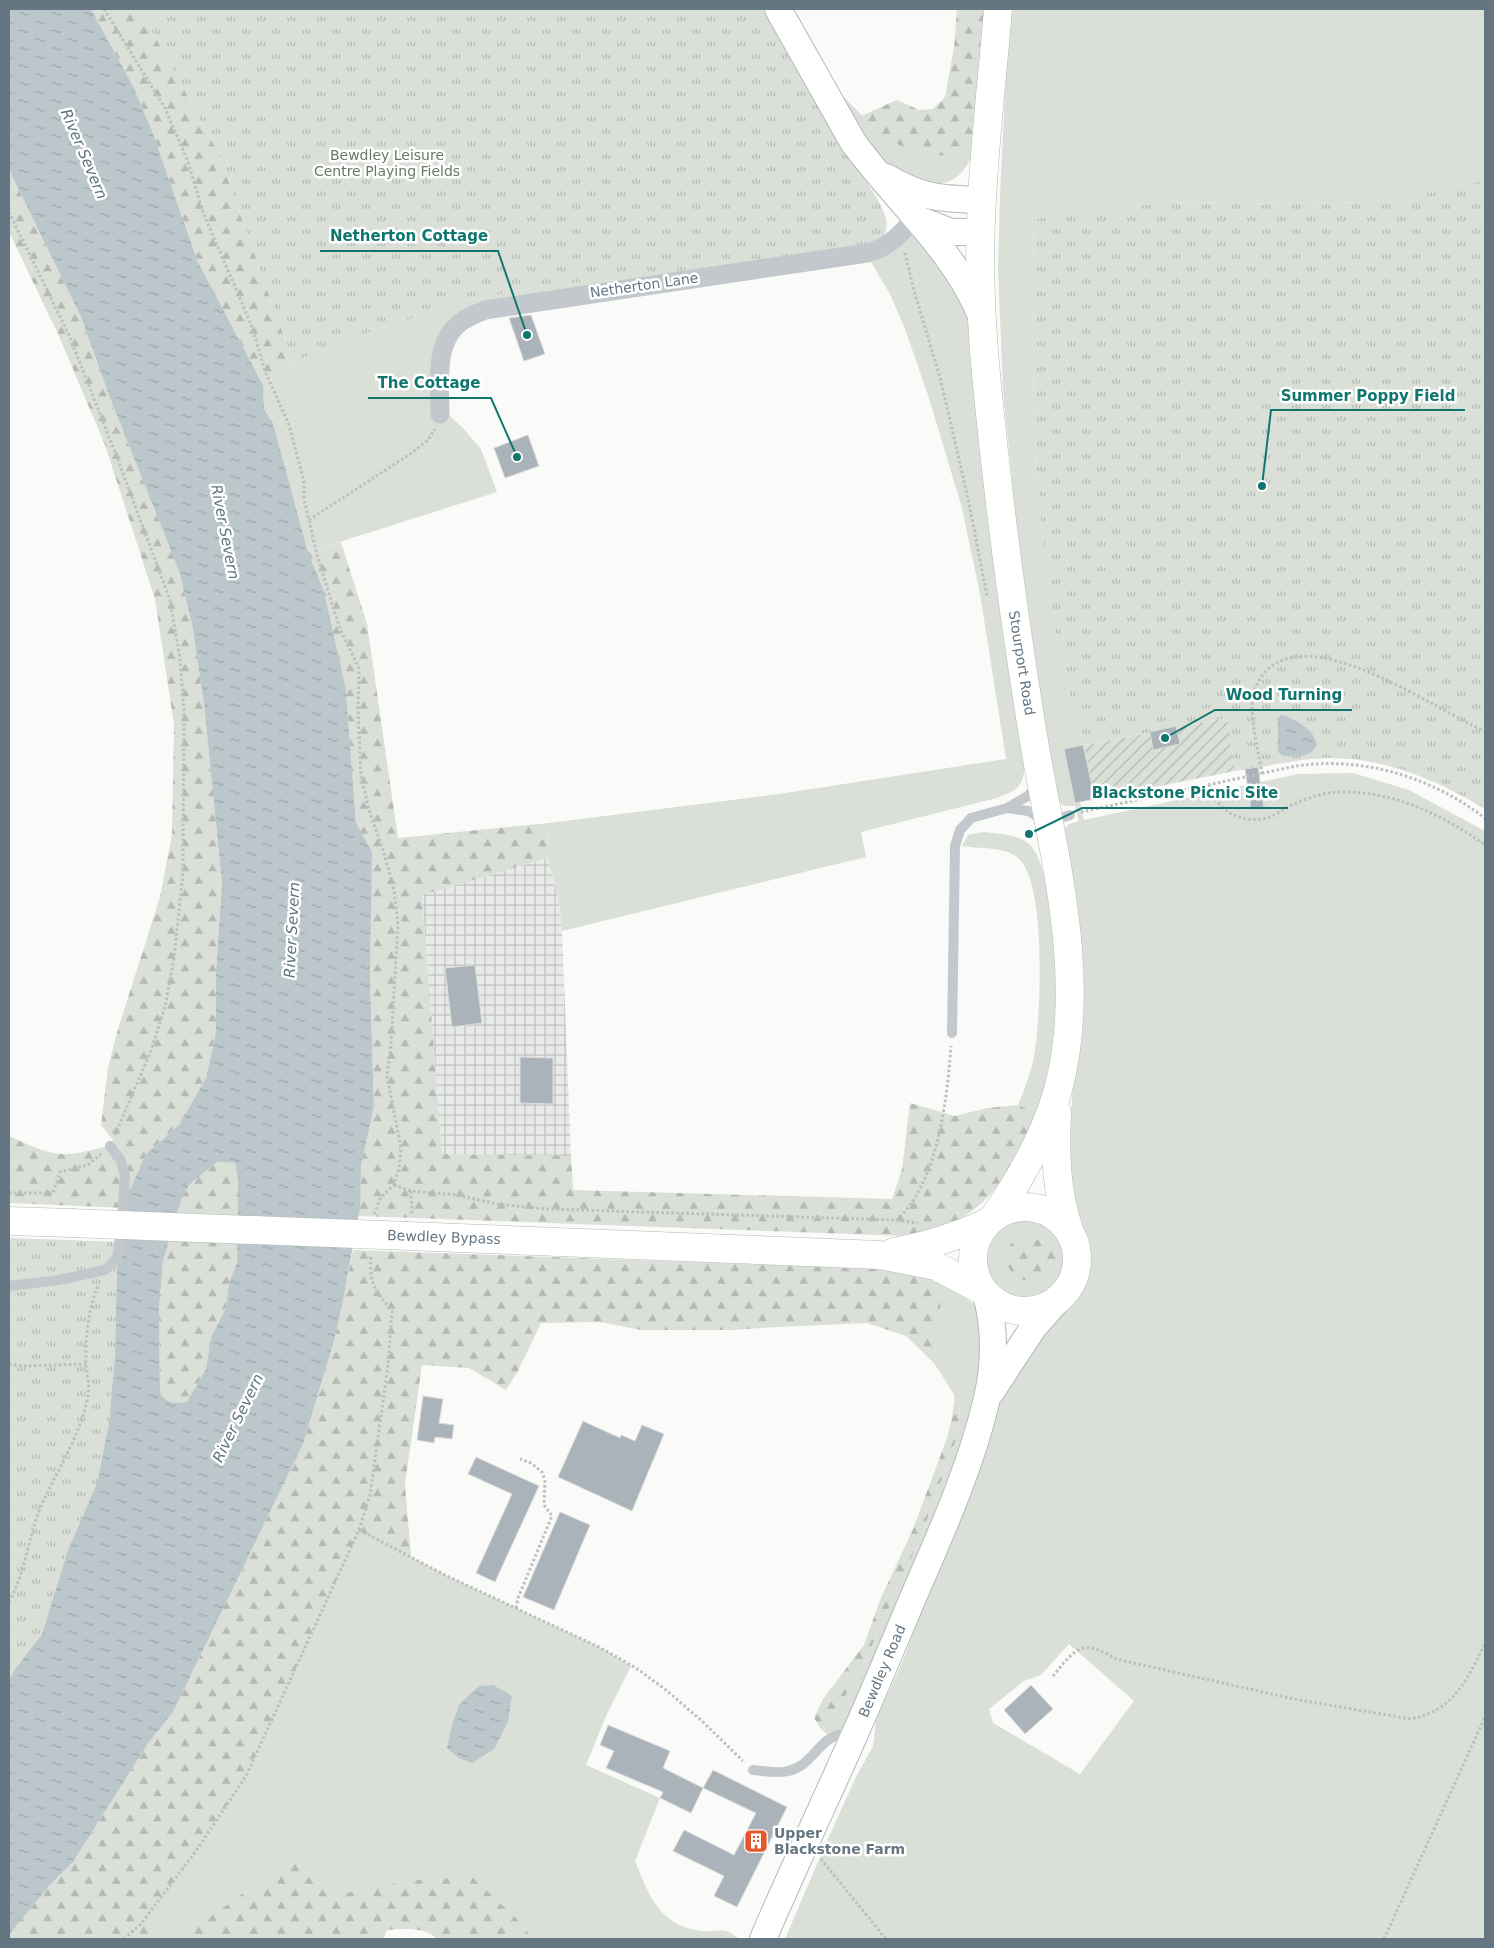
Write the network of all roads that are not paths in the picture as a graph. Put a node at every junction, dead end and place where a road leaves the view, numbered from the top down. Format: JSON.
{"nodes":[{"id":1,"x":778,"y":9,"type":"edge"},
{"id":2,"x":998,"y":9,"type":"edge"},
{"id":3,"x":877,"y":172,"type":"junction"},
{"id":4,"x":982,"y":200,"type":"junction"},
{"id":5,"x":908,"y":225,"type":"junction"},
{"id":6,"x":981,"y":232,"type":"junction"},
{"id":7,"x":982,"y":319,"type":"junction"},
{"id":8,"x":440,"y":414,"type":"road end"},
{"id":9,"x":1041,"y":779,"type":"junction"},
{"id":10,"x":1007,"y":808,"type":"junction"},
{"id":11,"x":1059,"y":819,"type":"junction"},
{"id":12,"x":952,"y":1033,"type":"road end"},
{"id":13,"x":1057,"y":1092,"type":"junction"},
{"id":14,"x":110,"y":1146,"type":"road end"},
{"id":15,"x":990,"y":1220,"type":"junction"},
{"id":16,"x":9,"y":1221,"type":"edge"},
{"id":17,"x":1069,"y":1230,"type":"junction"},
{"id":18,"x":880,"y":1254,"type":"junction"},
{"id":19,"x":9,"y":1286,"type":"edge"},
{"id":20,"x":985,"y":1293,"type":"junction"},
{"id":21,"x":1056,"y":1302,"type":"junction"},
{"id":22,"x":987,"y":1398,"type":"junction"},
{"id":23,"x":854,"y":1735,"type":"junction"},
{"id":24,"x":753,"y":1770,"type":"road end"},
{"id":25,"x":763,"y":1939,"type":"edge"}],
"edges":[{"from":1,"to":3,"type":"main road"},
{"from":2,"to":4,"type":"highway","name":"Stourport Road"},
{"from":3,"to":4,"type":"main road"},
{"from":3,"to":5,"type":"main road"},
{"from":4,"to":6,"type":"highway","name":"Stourport Road"},
{"from":5,"to":6,"type":"main road"},
{"from":5,"to":7,"type":"main road"},
{"from":5,"to":8,"type":"street","name":"Netherton Lane"},
{"from":6,"to":7,"type":"highway","name":"Stourport Road"},
{"from":7,"to":9,"type":"highway","name":"Stourport Road"},
{"from":9,"to":10,"type":"lane"},
{"from":9,"to":11,"type":"highway","name":"Stourport Road"},
{"from":10,"to":11,"type":"lane"},
{"from":10,"to":12,"type":"lane"},
{"from":11,"to":13,"type":"highway","name":"Stourport Road"},
{"from":13,"to":15,"type":"highway","name":"Stourport Road"},
{"from":13,"to":17,"type":"highway","name":"Stourport Road"},
{"from":14,"to":19,"type":"lane"},
{"from":15,"to":17,"type":"highway"},
{"from":15,"to":18,"type":"highway","name":"Bewdley Bypass"},
{"from":15,"to":20,"type":"highway"},
{"from":16,"to":18,"type":"highway","name":"Bewdley Bypass","bridge":true},
{"from":17,"to":21,"type":"highway"},
{"from":18,"to":20,"type":"highway","name":"Bewdley Bypass"},
{"from":20,"to":21,"type":"highway"},
{"from":20,"to":22,"type":"main road","name":"Bewdley Road"},
{"from":21,"to":22,"type":"main road","name":"Bewdley Road"},
{"from":22,"to":23,"type":"main road","name":"Bewdley Road"},
{"from":23,"to":24,"type":"lane"},
{"from":23,"to":25,"type":"main road","name":"Bewdley Road"}]}
